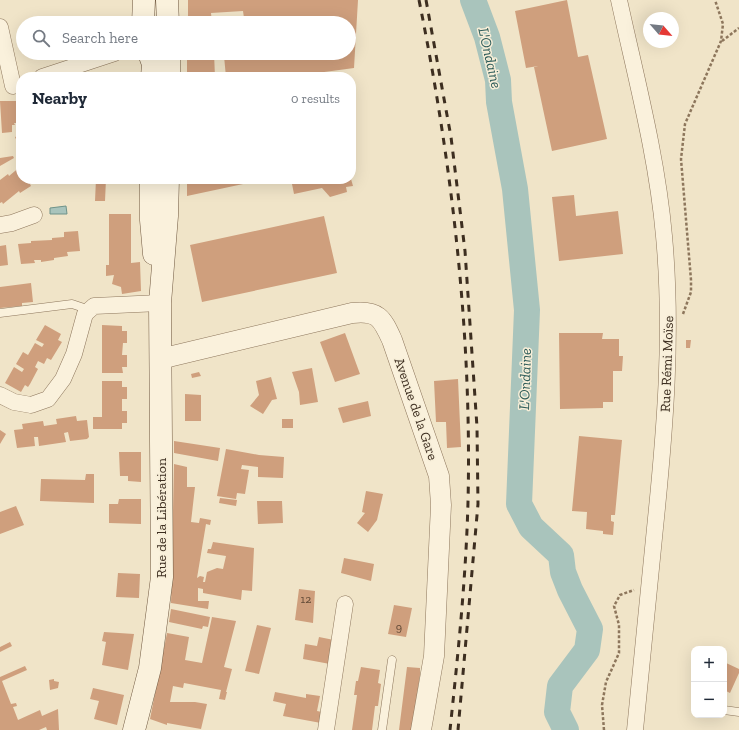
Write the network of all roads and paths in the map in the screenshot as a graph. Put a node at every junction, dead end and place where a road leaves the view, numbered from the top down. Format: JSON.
{"nodes":[{"id":1,"x":144,"y":0,"type":"edge"},
{"id":2,"x":167,"y":0,"type":"edge"},
{"id":3,"x":619,"y":0,"type":"edge"},
{"id":4,"x":715,"y":0,"type":"edge"},
{"id":5,"x":143,"y":16,"type":"edge"},
{"id":6,"x":168,"y":16,"type":"edge"},
{"id":7,"x":0,"y":27,"type":"edge"},
{"id":8,"x":739,"y":28,"type":"edge"},
{"id":9,"x":721,"y":41,"type":"junction"},
{"id":10,"x":94,"y":60,"type":"edge"},
{"id":11,"x":151,"y":60,"type":"edge"},
{"id":12,"x":169,"y":60,"type":"edge"},
{"id":13,"x":57,"y":72,"type":"edge"},
{"id":14,"x":152,"y":72,"type":"edge"},
{"id":15,"x":169,"y":72,"type":"edge"},
{"id":16,"x":11,"y":87,"type":"edge"},
{"id":17,"x":683,"y":146,"type":"dead end"},
{"id":18,"x":151,"y":184,"type":"edge"},
{"id":19,"x":168,"y":184,"type":"edge"},
{"id":20,"x":34,"y":215,"type":"dead end"},
{"id":21,"x":0,"y":225,"type":"edge"},
{"id":22,"x":160,"y":303,"type":"junction"},
{"id":23,"x":90,"y":310,"type":"junction"},
{"id":24,"x":0,"y":313,"type":"edge"},
{"id":25,"x":160,"y":359,"type":"junction"},
{"id":26,"x":0,"y":395,"type":"edge"},
{"id":27,"x":345,"y":604,"type":"dead end"},
{"id":28,"x":392,"y":660,"type":"dead end"},
{"id":29,"x":727,"y":710,"type":"edge"},
{"id":30,"x":739,"y":712,"type":"edge"},
{"id":31,"x":134,"y":730,"type":"edge"},
{"id":32,"x":326,"y":730,"type":"edge"},
{"id":33,"x":382,"y":730,"type":"edge"},
{"id":34,"x":421,"y":730,"type":"edge"},
{"id":35,"x":635,"y":730,"type":"edge"}],
"edges":[{"from":1,"to":5,"type":"main road"},
{"from":2,"to":6,"type":"main road"},
{"from":3,"to":35,"type":"street","name":"Rue Rémi Moïse"},
{"from":4,"to":9,"type":"path"},
{"from":7,"to":16,"type":"street"},
{"from":8,"to":9,"type":"path"},
{"from":9,"to":17,"type":"path"},
{"from":10,"to":13,"type":"street"},
{"from":11,"to":14,"type":"main road"},
{"from":12,"to":15,"type":"main road"},
{"from":18,"to":22,"type":"main road","name":"Rue de la Libération"},
{"from":19,"to":22,"type":"main road","name":"Rue de la Libération"},
{"from":20,"to":21,"type":"street"},
{"from":22,"to":23,"type":"street"},
{"from":22,"to":25,"type":"main road","name":"Rue de la Libération"},
{"from":23,"to":24,"type":"lane"},
{"from":23,"to":26,"type":"street"},
{"from":25,"to":31,"type":"main road","name":"Rue de la Libération"},
{"from":25,"to":34,"type":"street","name":"Avenue de la Gare"},
{"from":27,"to":32,"type":"street"},
{"from":28,"to":33,"type":"lane"},
{"from":29,"to":30,"type":"lane"}]}
